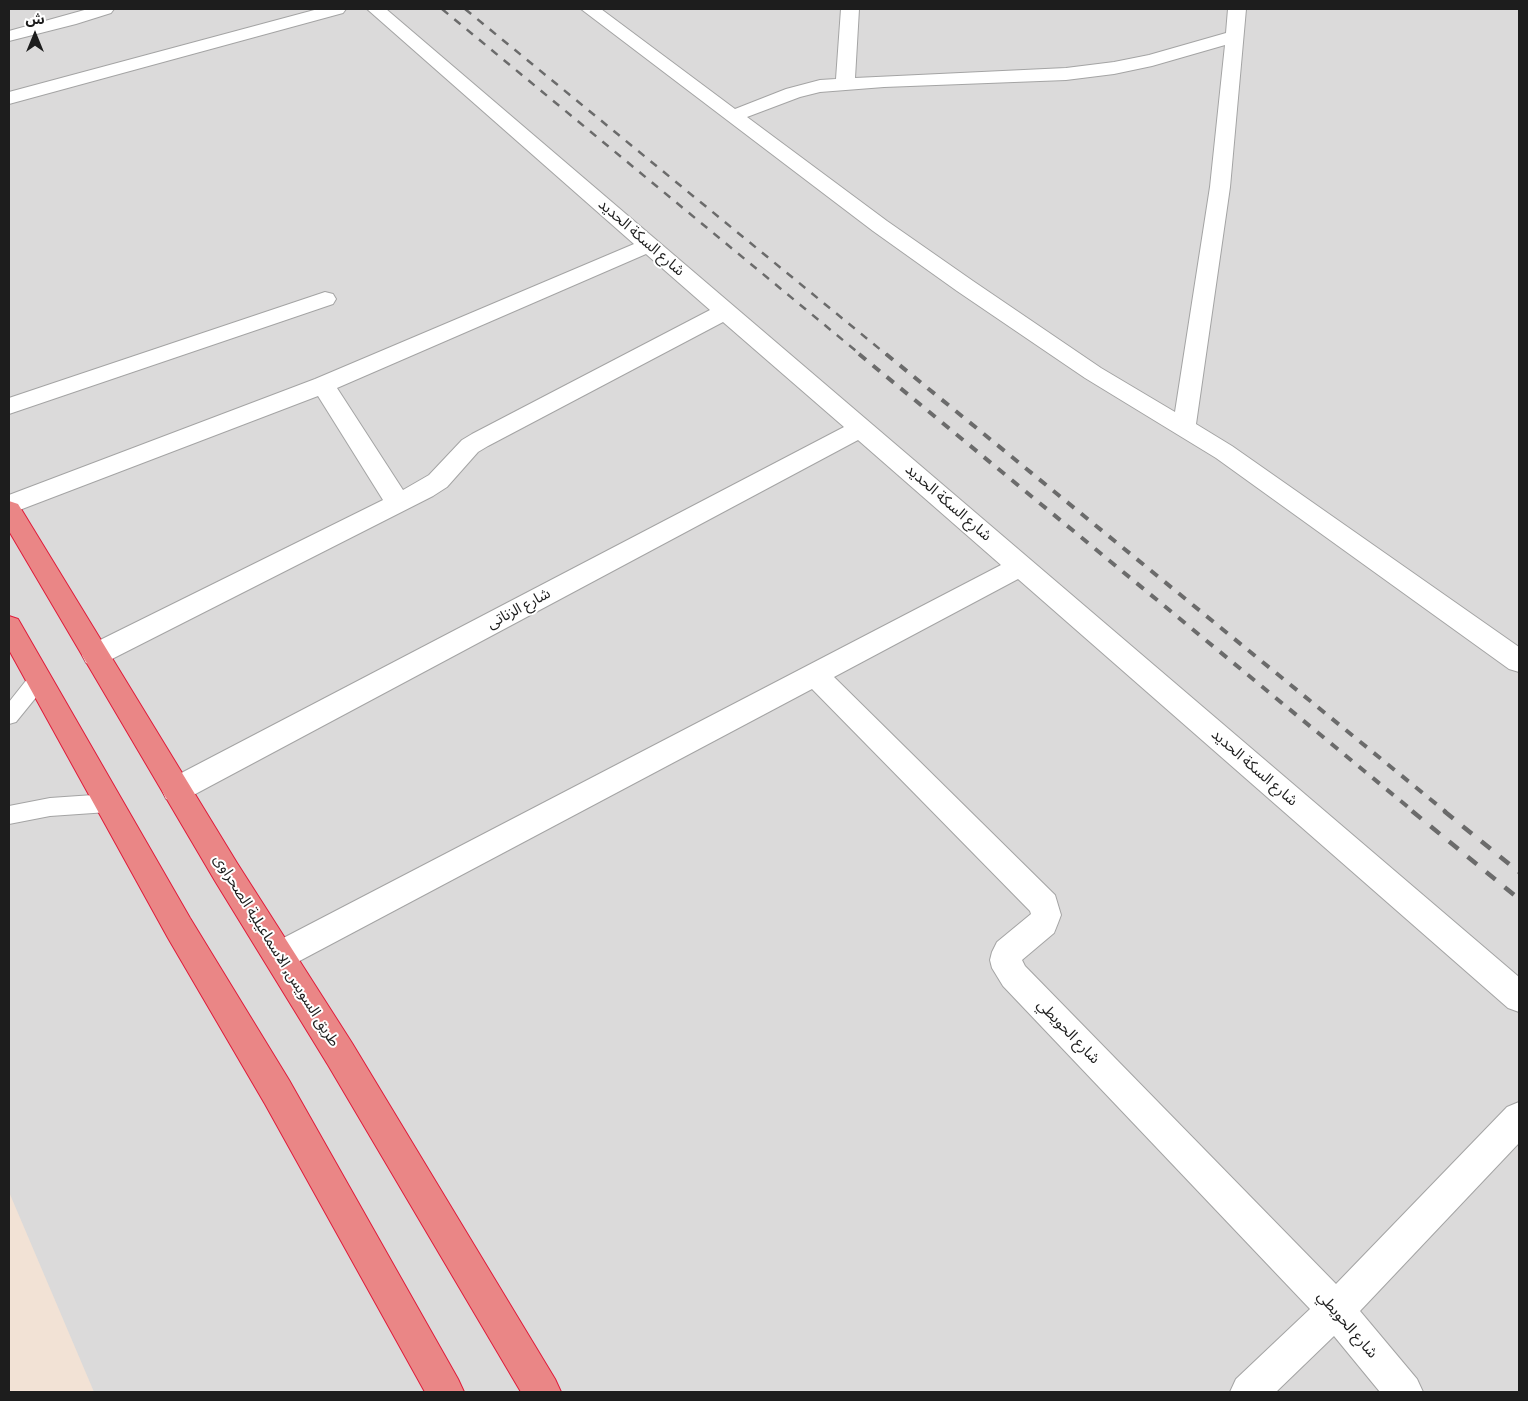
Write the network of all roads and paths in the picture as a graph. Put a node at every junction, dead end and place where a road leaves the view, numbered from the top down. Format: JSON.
{"nodes":[{"id":1,"x":106,"y":9,"type":"edge"},
{"id":2,"x":337,"y":9,"type":"edge"},
{"id":3,"x":376,"y":9,"type":"edge"},
{"id":4,"x":590,"y":9,"type":"edge"},
{"id":5,"x":850,"y":9,"type":"edge"},
{"id":6,"x":1237,"y":9,"type":"edge"},
{"id":7,"x":66,"y":15,"type":"edge"},
{"id":8,"x":9,"y":36,"type":"edge"},
{"id":9,"x":1235,"y":36,"type":"junction"},
{"id":10,"x":846,"y":83,"type":"junction"},
{"id":11,"x":9,"y":98,"type":"edge"},
{"id":12,"x":733,"y":116,"type":"junction"},
{"id":13,"x":649,"y":245,"type":"junction"},
{"id":14,"x":326,"y":299,"type":"dead end"},
{"id":15,"x":726,"y":311,"type":"junction"},
{"id":16,"x":323,"y":385,"type":"junction"},
{"id":17,"x":9,"y":406,"type":"edge"},
{"id":18,"x":861,"y":428,"type":"junction"},
{"id":19,"x":1184,"y":428,"type":"junction"},
{"id":20,"x":398,"y":503,"type":"junction"},
{"id":21,"x":9,"y":505,"type":"edge"},
{"id":22,"x":9,"y":510,"type":"edge"},
{"id":23,"x":1020,"y":566,"type":"junction"},
{"id":24,"x":9,"y":626,"type":"edge"},
{"id":25,"x":95,"y":655,"type":"junction"},
{"id":26,"x":1519,"y":661,"type":"edge"},
{"id":27,"x":814,"y":674,"type":"junction"},
{"id":28,"x":39,"y":679,"type":"junction"},
{"id":29,"x":9,"y":716,"type":"edge"},
{"id":30,"x":176,"y":790,"type":"junction"},
{"id":31,"x":108,"y":803,"type":"junction"},
{"id":32,"x":9,"y":815,"type":"edge"},
{"id":33,"x":279,"y":956,"type":"junction"},
{"id":34,"x":1519,"y":997,"type":"edge"},
{"id":35,"x":1519,"y":1119,"type":"edge"},
{"id":36,"x":1336,"y":1310,"type":"junction"},
{"id":37,"x":445,"y":1392,"type":"edge"},
{"id":38,"x":542,"y":1392,"type":"edge"},
{"id":39,"x":1250,"y":1392,"type":"edge"},
{"id":40,"x":1404,"y":1392,"type":"edge"}],
"edges":[{"from":1,"to":7,"type":"street"},
{"from":2,"to":11,"type":"street"},
{"from":3,"to":13,"type":"street","name":"شارع السكة الحديد"},
{"from":4,"to":12,"type":"street"},
{"from":5,"to":10,"type":"street"},
{"from":6,"to":9,"type":"street"},
{"from":7,"to":8,"type":"street"},
{"from":9,"to":10,"type":"street"},
{"from":9,"to":19,"type":"street"},
{"from":10,"to":12,"type":"street"},
{"from":12,"to":19,"type":"street"},
{"from":13,"to":15,"type":"street","name":"شارع السكة الحديد"},
{"from":13,"to":16,"type":"street"},
{"from":14,"to":17,"type":"street"},
{"from":15,"to":18,"type":"street","name":"شارع السكة الحديد"},
{"from":15,"to":20,"type":"street"},
{"from":16,"to":20,"type":"street"},
{"from":16,"to":21,"type":"street"},
{"from":18,"to":23,"type":"street","name":"شارع السكة الحديد"},
{"from":18,"to":30,"type":"street","name":"شارع الزناتى"},
{"from":19,"to":26,"type":"street"},
{"from":20,"to":25,"type":"street"},
{"from":22,"to":25,"type":"highway","name":"طريق السويس, الاسماعيلية الصحراوى"},
{"from":23,"to":27,"type":"street"},
{"from":23,"to":34,"type":"street","name":"شارع السكة الحديد"},
{"from":24,"to":28,"type":"highway"},
{"from":25,"to":30,"type":"highway","name":"طريق السويس, الاسماعيلية الصحراوى"},
{"from":27,"to":33,"type":"street"},
{"from":27,"to":36,"type":"street","name":"شارع الحويطي"},
{"from":28,"to":29,"type":"lane"},
{"from":28,"to":31,"type":"highway"},
{"from":30,"to":33,"type":"highway","name":"طريق السويس, الاسماعيلية الصحراوى"},
{"from":31,"to":32,"type":"lane"},
{"from":31,"to":37,"type":"highway"},
{"from":33,"to":38,"type":"highway","name":"طريق السويس, الاسماعيلية الصحراوى"},
{"from":35,"to":36,"type":"street"},
{"from":36,"to":39,"type":"street"},
{"from":36,"to":40,"type":"street","name":"شارع الحويطي"}]}
